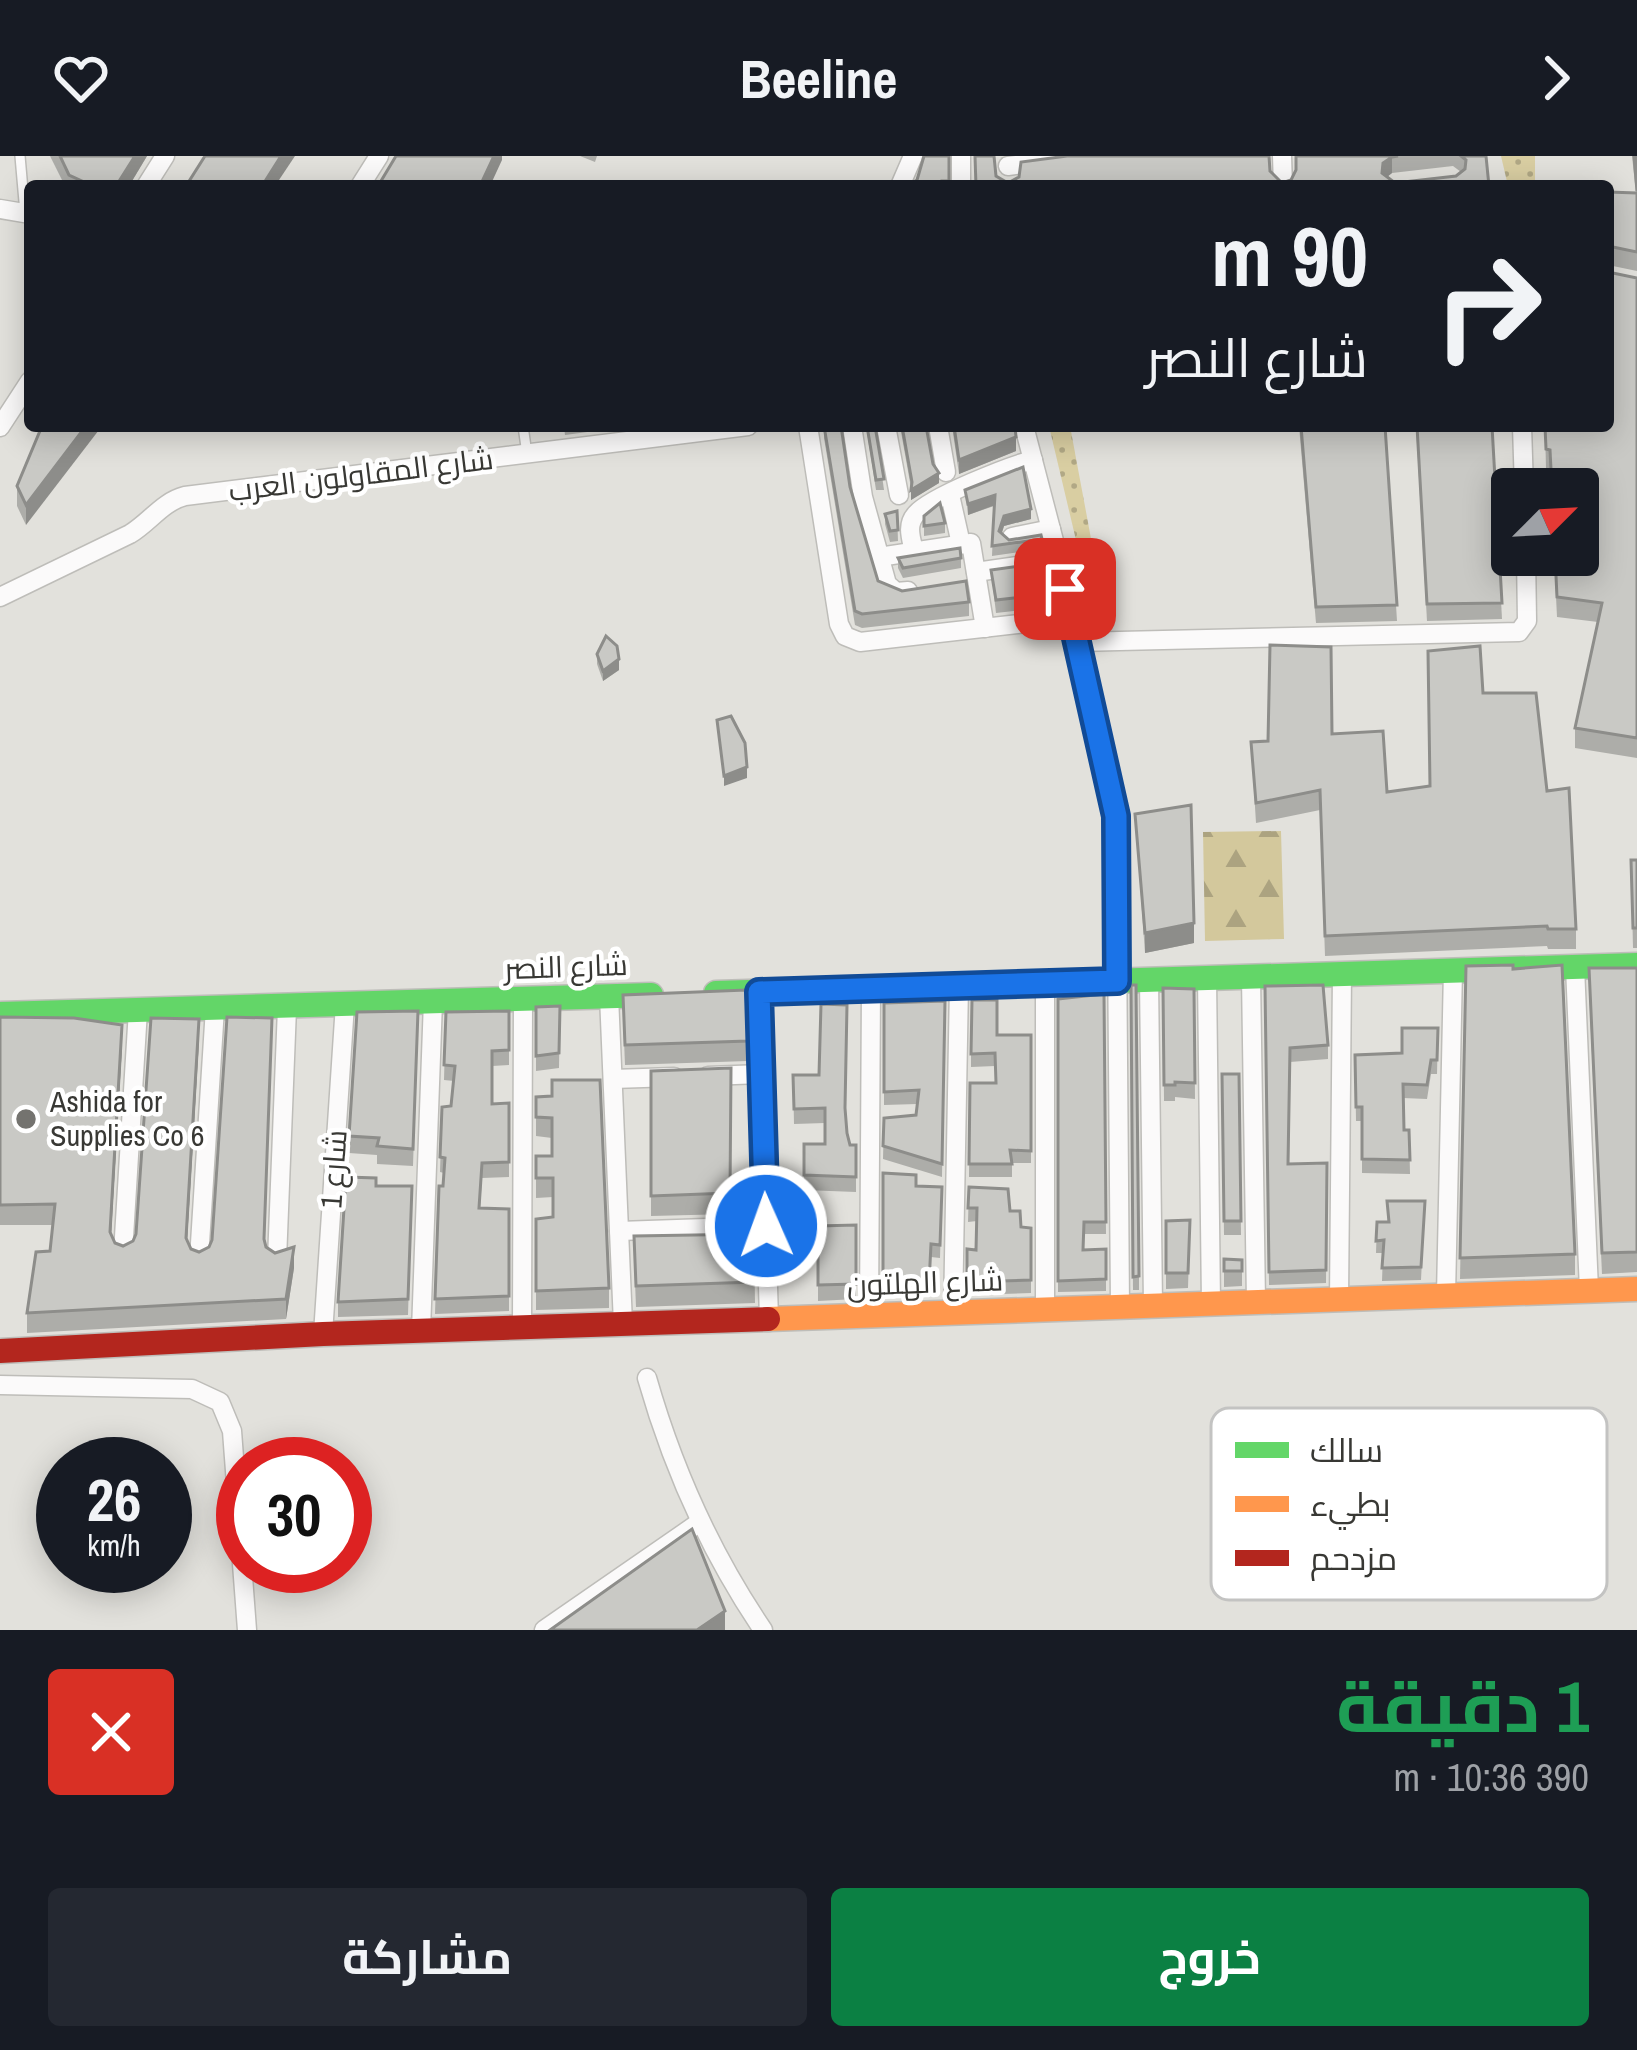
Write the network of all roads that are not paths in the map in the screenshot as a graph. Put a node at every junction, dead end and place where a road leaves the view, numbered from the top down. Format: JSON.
{"nodes":[{"id":1,"x":20,"y":156,"type":"edge"},
{"id":2,"x":1088,"y":156,"type":"edge"},
{"id":3,"x":1007,"y":169,"type":"edge"},
{"id":4,"x":24,"y":189,"type":"edge"},
{"id":5,"x":24,"y":390,"type":"edge"},
{"id":6,"x":0,"y":428,"type":"edge"},
{"id":7,"x":524,"y":432,"type":"edge"},
{"id":8,"x":701,"y":432,"type":"edge"},
{"id":9,"x":809,"y":432,"type":"edge"},
{"id":10,"x":853,"y":432,"type":"edge"},
{"id":11,"x":887,"y":432,"type":"edge"},
{"id":12,"x":939,"y":432,"type":"edge"},
{"id":13,"x":1026,"y":432,"type":"edge"},
{"id":14,"x":1522,"y":432,"type":"edge"},
{"id":15,"x":527,"y":454,"type":"junction"},
{"id":16,"x":1033,"y":460,"type":"junction"},
{"id":17,"x":1523,"y":468,"type":"edge"},
{"id":18,"x":946,"y":472,"type":"dead end"},
{"id":19,"x":899,"y":495,"type":"dead end"},
{"id":20,"x":950,"y":495,"type":"junction"},
{"id":21,"x":1051,"y":529,"type":"junction"},
{"id":22,"x":1012,"y":537,"type":"edge"},
{"id":23,"x":961,"y":544,"type":"junction"},
{"id":24,"x":914,"y":551,"type":"junction"},
{"id":25,"x":879,"y":557,"type":"junction"},
{"id":26,"x":1059,"y":560,"type":"junction"},
{"id":27,"x":1526,"y":576,"type":"edge"},
{"id":28,"x":971,"y":578,"type":"junction"},
{"id":29,"x":910,"y":590,"type":"edge"},
{"id":30,"x":0,"y":597,"type":"edge"},
{"id":31,"x":1071,"y":617,"type":"junction"},
{"id":32,"x":985,"y":628,"type":"junction"},
{"id":33,"x":1076,"y":642,"type":"junction"},
{"id":34,"x":1637,"y":965,"type":"edge"},
{"id":35,"x":1575,"y":967,"type":"junction"},
{"id":36,"x":1453,"y":970,"type":"junction"},
{"id":37,"x":1342,"y":974,"type":"junction"},
{"id":38,"x":1251,"y":977,"type":"junction"},
{"id":39,"x":1208,"y":978,"type":"junction"},
{"id":40,"x":1149,"y":980,"type":"junction"},
{"id":41,"x":1117,"y":981,"type":"junction"},
{"id":42,"x":1045,"y":983,"type":"junction"},
{"id":43,"x":959,"y":986,"type":"junction"},
{"id":44,"x":872,"y":988,"type":"junction"},
{"id":45,"x":759,"y":992,"type":"junction"},
{"id":46,"x":610,"y":996,"type":"junction"},
{"id":47,"x":524,"y":998,"type":"junction"},
{"id":48,"x":434,"y":1001,"type":"junction"},
{"id":49,"x":345,"y":1004,"type":"junction"},
{"id":50,"x":214,"y":1008,"type":"junction"},
{"id":51,"x":287,"y":1008,"type":"junction"},
{"id":52,"x":137,"y":1010,"type":"junction"},
{"id":53,"x":0,"y":1014,"type":"edge"},
{"id":54,"x":762,"y":1074,"type":"junction"},
{"id":55,"x":613,"y":1079,"type":"junction"},
{"id":56,"x":766,"y":1226,"type":"junction"},
{"id":57,"x":619,"y":1231,"type":"junction"},
{"id":58,"x":122,"y":1253,"type":"edge"},
{"id":59,"x":200,"y":1258,"type":"edge"},
{"id":60,"x":277,"y":1259,"type":"edge"},
{"id":61,"x":1637,"y":1289,"type":"edge"},
{"id":62,"x":1588,"y":1291,"type":"junction"},
{"id":63,"x":1446,"y":1295,"type":"junction"},
{"id":64,"x":1339,"y":1299,"type":"junction"},
{"id":65,"x":1256,"y":1302,"type":"junction"},
{"id":66,"x":1211,"y":1304,"type":"junction"},
{"id":67,"x":1153,"y":1305,"type":"junction"},
{"id":68,"x":1120,"y":1306,"type":"junction"},
{"id":69,"x":1045,"y":1309,"type":"junction"},
{"id":70,"x":953,"y":1312,"type":"junction"},
{"id":71,"x":869,"y":1315,"type":"junction"},
{"id":72,"x":769,"y":1319,"type":"junction"},
{"id":73,"x":623,"y":1324,"type":"junction"},
{"id":74,"x":522,"y":1327,"type":"junction"},
{"id":75,"x":422,"y":1331,"type":"junction"},
{"id":76,"x":323,"y":1334,"type":"junction"},
{"id":77,"x":0,"y":1351,"type":"edge"},
{"id":78,"x":647,"y":1378,"type":"dead end"},
{"id":79,"x":0,"y":1385,"type":"edge"},
{"id":80,"x":700,"y":1522,"type":"junction"},
{"id":81,"x":247,"y":1630,"type":"edge"},
{"id":82,"x":544,"y":1630,"type":"edge"},
{"id":83,"x":763,"y":1630,"type":"edge"}],
"edges":[{"from":1,"to":4,"type":"lane"},
{"from":2,"to":3,"type":"street"},
{"from":5,"to":6,"type":"street"},
{"from":7,"to":15,"type":"lane"},
{"from":8,"to":15,"type":"street","name":"شارع المقاولون العرب"},
{"from":9,"to":32,"type":"street"},
{"from":10,"to":25,"type":"street"},
{"from":11,"to":19,"type":"street"},
{"from":12,"to":18,"type":"street"},
{"from":13,"to":16,"type":"street"},
{"from":14,"to":17,"type":"street"},
{"from":15,"to":30,"type":"street","name":"شارع المقاولون العرب"},
{"from":16,"to":20,"type":"street"},
{"from":16,"to":21,"type":"street"},
{"from":20,"to":23,"type":"street"},
{"from":20,"to":24,"type":"street"},
{"from":21,"to":22,"type":"street"},
{"from":21,"to":26,"type":"street"},
{"from":23,"to":24,"type":"street"},
{"from":23,"to":28,"type":"street"},
{"from":24,"to":25,"type":"street"},
{"from":25,"to":29,"type":"street"},
{"from":26,"to":28,"type":"street"},
{"from":26,"to":31,"type":"street"},
{"from":27,"to":33,"type":"street"},
{"from":28,"to":32,"type":"street"},
{"from":31,"to":32,"type":"street"},
{"from":31,"to":33,"type":"street"},
{"from":33,"to":41,"type":"street"},
{"from":34,"to":35,"type":"street","name":"شارع النصر"},
{"from":35,"to":36,"type":"street","name":"شارع النصر"},
{"from":35,"to":62,"type":"street"},
{"from":36,"to":37,"type":"street","name":"شارع النصر"},
{"from":36,"to":63,"type":"street"},
{"from":37,"to":38,"type":"street","name":"شارع النصر"},
{"from":37,"to":64,"type":"street"},
{"from":38,"to":39,"type":"street","name":"شارع النصر"},
{"from":38,"to":65,"type":"street"},
{"from":39,"to":40,"type":"street","name":"شارع النصر"},
{"from":39,"to":66,"type":"street"},
{"from":40,"to":41,"type":"street","name":"شارع النصر"},
{"from":40,"to":67,"type":"street"},
{"from":41,"to":42,"type":"street","name":"شارع النصر"},
{"from":41,"to":68,"type":"street"},
{"from":42,"to":43,"type":"street","name":"شارع النصر"},
{"from":42,"to":69,"type":"street"},
{"from":43,"to":44,"type":"street","name":"شارع النصر"},
{"from":43,"to":70,"type":"street"},
{"from":44,"to":45,"type":"street","name":"شارع النصر"},
{"from":44,"to":71,"type":"street"},
{"from":45,"to":46,"type":"street","name":"شارع النصر"},
{"from":45,"to":54,"type":"street"},
{"from":46,"to":47,"type":"street","name":"شارع النصر"},
{"from":46,"to":55,"type":"street"},
{"from":47,"to":48,"type":"street","name":"شارع النصر"},
{"from":47,"to":74,"type":"street"},
{"from":48,"to":49,"type":"street","name":"شارع النصر"},
{"from":48,"to":75,"type":"street"},
{"from":49,"to":51,"type":"street","name":"شارع النصر"},
{"from":49,"to":76,"type":"street","name":"شارع 1"},
{"from":50,"to":51,"type":"street","name":"شارع النصر"},
{"from":50,"to":52,"type":"street","name":"شارع النصر"},
{"from":50,"to":59,"type":"street"},
{"from":51,"to":60,"type":"street"},
{"from":52,"to":53,"type":"street","name":"شارع النصر"},
{"from":52,"to":58,"type":"street"},
{"from":54,"to":55,"type":"street"},
{"from":54,"to":56,"type":"street"},
{"from":55,"to":57,"type":"street"},
{"from":56,"to":57,"type":"street"},
{"from":56,"to":72,"type":"street"},
{"from":57,"to":73,"type":"street"},
{"from":61,"to":62,"type":"street","name":"شارع الهلتون"},
{"from":62,"to":63,"type":"street","name":"شارع الهلتون"},
{"from":63,"to":64,"type":"street","name":"شارع الهلتون"},
{"from":64,"to":65,"type":"street","name":"شارع الهلتون"},
{"from":65,"to":66,"type":"street","name":"شارع الهلتون"},
{"from":66,"to":67,"type":"street","name":"شارع الهلتون"},
{"from":67,"to":68,"type":"street","name":"شارع الهلتون"},
{"from":68,"to":69,"type":"street","name":"شارع الهلتون"},
{"from":69,"to":70,"type":"street","name":"شارع الهلتون"},
{"from":70,"to":71,"type":"street","name":"شارع الهلتون"},
{"from":71,"to":72,"type":"street","name":"شارع الهلتون"},
{"from":72,"to":73,"type":"street","name":"شارع الهلتون"},
{"from":73,"to":74,"type":"street","name":"شارع الهلتون"},
{"from":74,"to":75,"type":"street","name":"شارع الهلتون"},
{"from":75,"to":76,"type":"street","name":"شارع الهلتون"},
{"from":76,"to":77,"type":"street","name":"شارع الهلتون"},
{"from":78,"to":80,"type":"street"},
{"from":79,"to":81,"type":"street"},
{"from":80,"to":82,"type":"street"},
{"from":80,"to":83,"type":"street"}]}
